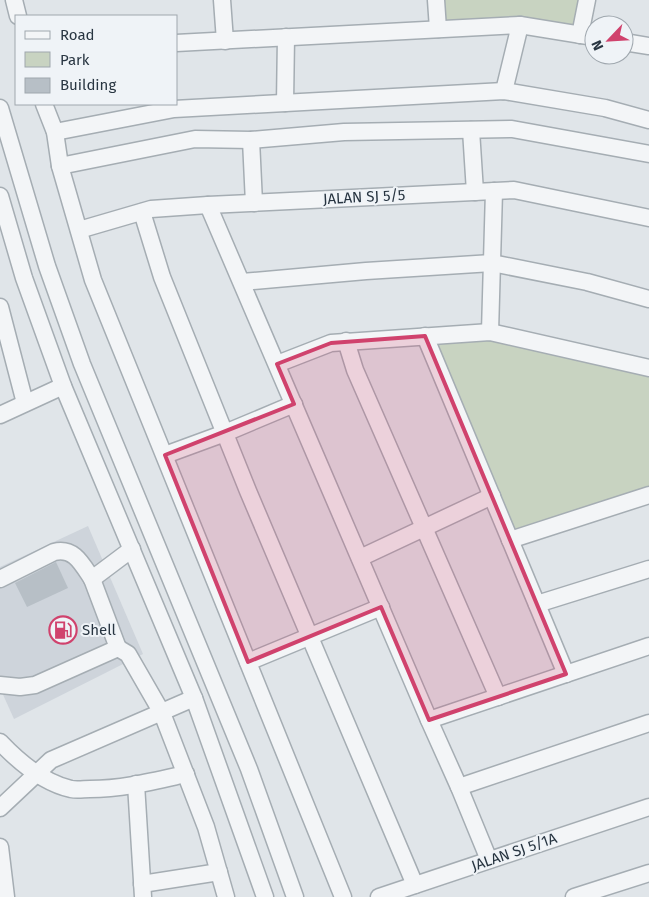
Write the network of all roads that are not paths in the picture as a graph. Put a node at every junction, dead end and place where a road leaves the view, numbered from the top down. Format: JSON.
{"nodes":[{"id":1,"x":14,"y":0,"type":"edge"},
{"id":2,"x":222,"y":0,"type":"edge"},
{"id":3,"x":436,"y":0,"type":"edge"},
{"id":4,"x":587,"y":0,"type":"edge"},
{"id":5,"x":18,"y":15,"type":"edge"},
{"id":6,"x":587,"y":15,"type":"edge"},
{"id":7,"x":520,"y":25,"type":"junction"},
{"id":8,"x":438,"y":29,"type":"junction"},
{"id":9,"x":584,"y":36,"type":"edge"},
{"id":10,"x":286,"y":37,"type":"junction"},
{"id":11,"x":225,"y":40,"type":"junction"},
{"id":12,"x":178,"y":43,"type":"edge"},
{"id":13,"x":634,"y":44,"type":"edge"},
{"id":14,"x":649,"y":46,"type":"edge"},
{"id":15,"x":504,"y":91,"type":"junction"},
{"id":16,"x":286,"y":103,"type":"junction"},
{"id":17,"x":44,"y":105,"type":"edge"},
{"id":18,"x":0,"y":108,"type":"edge"},
{"id":19,"x":649,"y":120,"type":"edge"},
{"id":20,"x":471,"y":130,"type":"junction"},
{"id":21,"x":54,"y":132,"type":"junction"},
{"id":22,"x":251,"y":140,"type":"junction"},
{"id":23,"x":649,"y":154,"type":"edge"},
{"id":24,"x":60,"y":166,"type":"junction"},
{"id":25,"x":475,"y":192,"type":"junction"},
{"id":26,"x":494,"y":192,"type":"junction"},
{"id":27,"x":0,"y":196,"type":"edge"},
{"id":28,"x":254,"y":202,"type":"junction"},
{"id":29,"x":208,"y":205,"type":"junction"},
{"id":30,"x":142,"y":212,"type":"junction"},
{"id":31,"x":649,"y":218,"type":"edge"},
{"id":32,"x":79,"y":230,"type":"junction"},
{"id":33,"x":492,"y":263,"type":"junction"},
{"id":34,"x":242,"y":282,"type":"junction"},
{"id":35,"x":649,"y":299,"type":"edge"},
{"id":36,"x":1,"y":313,"type":"edge"},
{"id":37,"x":490,"y":332,"type":"junction"},
{"id":38,"x":425,"y":336,"type":"junction"},
{"id":39,"x":346,"y":342,"type":"junction"},
{"id":40,"x":277,"y":364,"type":"junction"},
{"id":41,"x":649,"y":368,"type":"edge"},
{"id":42,"x":63,"y":386,"type":"junction"},
{"id":43,"x":25,"y":403,"type":"junction"},
{"id":44,"x":294,"y":404,"type":"junction"},
{"id":45,"x":0,"y":415,"type":"edge"},
{"id":46,"x":225,"y":433,"type":"junction"},
{"id":47,"x":165,"y":455,"type":"junction"},
{"id":48,"x":649,"y":495,"type":"edge"},
{"id":49,"x":492,"y":496,"type":"junction"},
{"id":50,"x":424,"y":528,"type":"junction"},
{"id":51,"x":510,"y":540,"type":"junction"},
{"id":52,"x":132,"y":549,"type":"junction"},
{"id":53,"x":360,"y":558,"type":"junction"},
{"id":54,"x":649,"y":569,"type":"edge"},
{"id":55,"x":0,"y":579,"type":"edge"},
{"id":56,"x":92,"y":579,"type":"junction"},
{"id":57,"x":537,"y":604,"type":"junction"},
{"id":58,"x":381,"y":607,"type":"junction"},
{"id":59,"x":310,"y":638,"type":"junction"},
{"id":60,"x":118,"y":648,"type":"junction"},
{"id":61,"x":649,"y":648,"type":"edge"},
{"id":62,"x":248,"y":662,"type":"junction"},
{"id":63,"x":566,"y":674,"type":"junction"},
{"id":64,"x":0,"y":685,"type":"edge"},
{"id":65,"x":498,"y":697,"type":"junction"},
{"id":66,"x":194,"y":698,"type":"junction"},
{"id":67,"x":162,"y":712,"type":"junction"},
{"id":68,"x":429,"y":720,"type":"junction"},
{"id":69,"x":649,"y":723,"type":"edge"},
{"id":70,"x":0,"y":742,"type":"edge"},
{"id":71,"x":6,"y":758,"type":"edge"},
{"id":72,"x":36,"y":773,"type":"junction"},
{"id":73,"x":186,"y":774,"type":"junction"},
{"id":74,"x":136,"y":784,"type":"junction"},
{"id":75,"x":459,"y":786,"type":"junction"},
{"id":76,"x":649,"y":807,"type":"edge"},
{"id":77,"x":0,"y":808,"type":"edge"},
{"id":78,"x":0,"y":847,"type":"edge"},
{"id":79,"x":489,"y":860,"type":"junction"},
{"id":80,"x":219,"y":872,"type":"junction"},
{"id":81,"x":649,"y":873,"type":"edge"},
{"id":82,"x":415,"y":885,"type":"junction"},
{"id":83,"x":143,"y":890,"type":"edge"},
{"id":84,"x":6,"y":897,"type":"edge"},
{"id":85,"x":226,"y":897,"type":"edge"},
{"id":86,"x":265,"y":897,"type":"edge"},
{"id":87,"x":295,"y":897,"type":"edge"},
{"id":88,"x":343,"y":897,"type":"edge"},
{"id":89,"x":379,"y":897,"type":"edge"},
{"id":90,"x":574,"y":897,"type":"edge"}],
"edges":[{"from":1,"to":5,"type":"street"},
{"from":2,"to":11,"type":"street"},
{"from":3,"to":8,"type":"street"},
{"from":4,"to":6,"type":"street"},
{"from":7,"to":8,"type":"street"},
{"from":7,"to":9,"type":"street"},
{"from":7,"to":15,"type":"street"},
{"from":8,"to":10,"type":"street"},
{"from":10,"to":11,"type":"street"},
{"from":10,"to":16,"type":"street"},
{"from":11,"to":12,"type":"street"},
{"from":13,"to":14,"type":"street"},
{"from":15,"to":16,"type":"street"},
{"from":15,"to":19,"type":"street"},
{"from":16,"to":21,"type":"street"},
{"from":17,"to":21,"type":"street"},
{"from":18,"to":87,"type":"street"},
{"from":20,"to":22,"type":"street"},
{"from":20,"to":23,"type":"street"},
{"from":20,"to":25,"type":"street"},
{"from":21,"to":24,"type":"street"},
{"from":22,"to":24,"type":"street"},
{"from":22,"to":28,"type":"street"},
{"from":24,"to":32,"type":"street"},
{"from":25,"to":26,"type":"street","name":"JALAN SJ 5/5"},
{"from":25,"to":28,"type":"street","name":"JALAN SJ 5/5"},
{"from":26,"to":31,"type":"street","name":"JALAN SJ 5/5"},
{"from":26,"to":33,"type":"street"},
{"from":27,"to":42,"type":"street"},
{"from":28,"to":29,"type":"street","name":"JALAN SJ 5/5"},
{"from":29,"to":30,"type":"street","name":"JALAN SJ 5/5"},
{"from":29,"to":34,"type":"street"},
{"from":30,"to":32,"type":"street","name":"JALAN SJ 5/5"},
{"from":30,"to":46,"type":"street"},
{"from":32,"to":47,"type":"street"},
{"from":33,"to":34,"type":"street"},
{"from":33,"to":35,"type":"street"},
{"from":33,"to":37,"type":"street"},
{"from":34,"to":40,"type":"street"},
{"from":36,"to":43,"type":"street"},
{"from":37,"to":38,"type":"street"},
{"from":37,"to":41,"type":"street"},
{"from":38,"to":39,"type":"street"},
{"from":38,"to":49,"type":"street"},
{"from":39,"to":40,"type":"street"},
{"from":39,"to":50,"type":"street"},
{"from":40,"to":44,"type":"street"},
{"from":42,"to":43,"type":"street"},
{"from":42,"to":52,"type":"street"},
{"from":43,"to":45,"type":"street"},
{"from":44,"to":46,"type":"street"},
{"from":44,"to":53,"type":"street"},
{"from":46,"to":47,"type":"street"},
{"from":46,"to":59,"type":"street"},
{"from":47,"to":62,"type":"street"},
{"from":48,"to":51,"type":"street"},
{"from":49,"to":50,"type":"street"},
{"from":49,"to":51,"type":"street"},
{"from":50,"to":53,"type":"street"},
{"from":50,"to":65,"type":"street"},
{"from":51,"to":57,"type":"street"},
{"from":52,"to":56,"type":"street"},
{"from":52,"to":66,"type":"street"},
{"from":53,"to":58,"type":"street"},
{"from":54,"to":57,"type":"street"},
{"from":55,"to":56,"type":"street"},
{"from":56,"to":60,"type":"street"},
{"from":57,"to":63,"type":"street"},
{"from":58,"to":59,"type":"street"},
{"from":58,"to":68,"type":"street"},
{"from":59,"to":62,"type":"street"},
{"from":59,"to":82,"type":"street"},
{"from":60,"to":64,"type":"street"},
{"from":60,"to":67,"type":"street"},
{"from":61,"to":63,"type":"street"},
{"from":62,"to":88,"type":"street"},
{"from":63,"to":65,"type":"street"},
{"from":65,"to":68,"type":"street"},
{"from":66,"to":67,"type":"street"},
{"from":66,"to":86,"type":"street"},
{"from":67,"to":72,"type":"street"},
{"from":67,"to":73,"type":"street"},
{"from":68,"to":75,"type":"street"},
{"from":69,"to":75,"type":"street"},
{"from":70,"to":71,"type":"street"},
{"from":71,"to":72,"type":"street"},
{"from":72,"to":74,"type":"street"},
{"from":72,"to":77,"type":"street"},
{"from":73,"to":74,"type":"street"},
{"from":73,"to":80,"type":"street"},
{"from":74,"to":83,"type":"street"},
{"from":75,"to":79,"type":"street"},
{"from":76,"to":79,"type":"street","name":"JALAN SJ 5/1A"},
{"from":78,"to":84,"type":"street"},
{"from":79,"to":82,"type":"street","name":"JALAN SJ 5/1A"},
{"from":80,"to":83,"type":"street"},
{"from":80,"to":85,"type":"street"},
{"from":81,"to":90,"type":"street"},
{"from":82,"to":89,"type":"street","name":"JALAN SJ 5/1A"}]}
